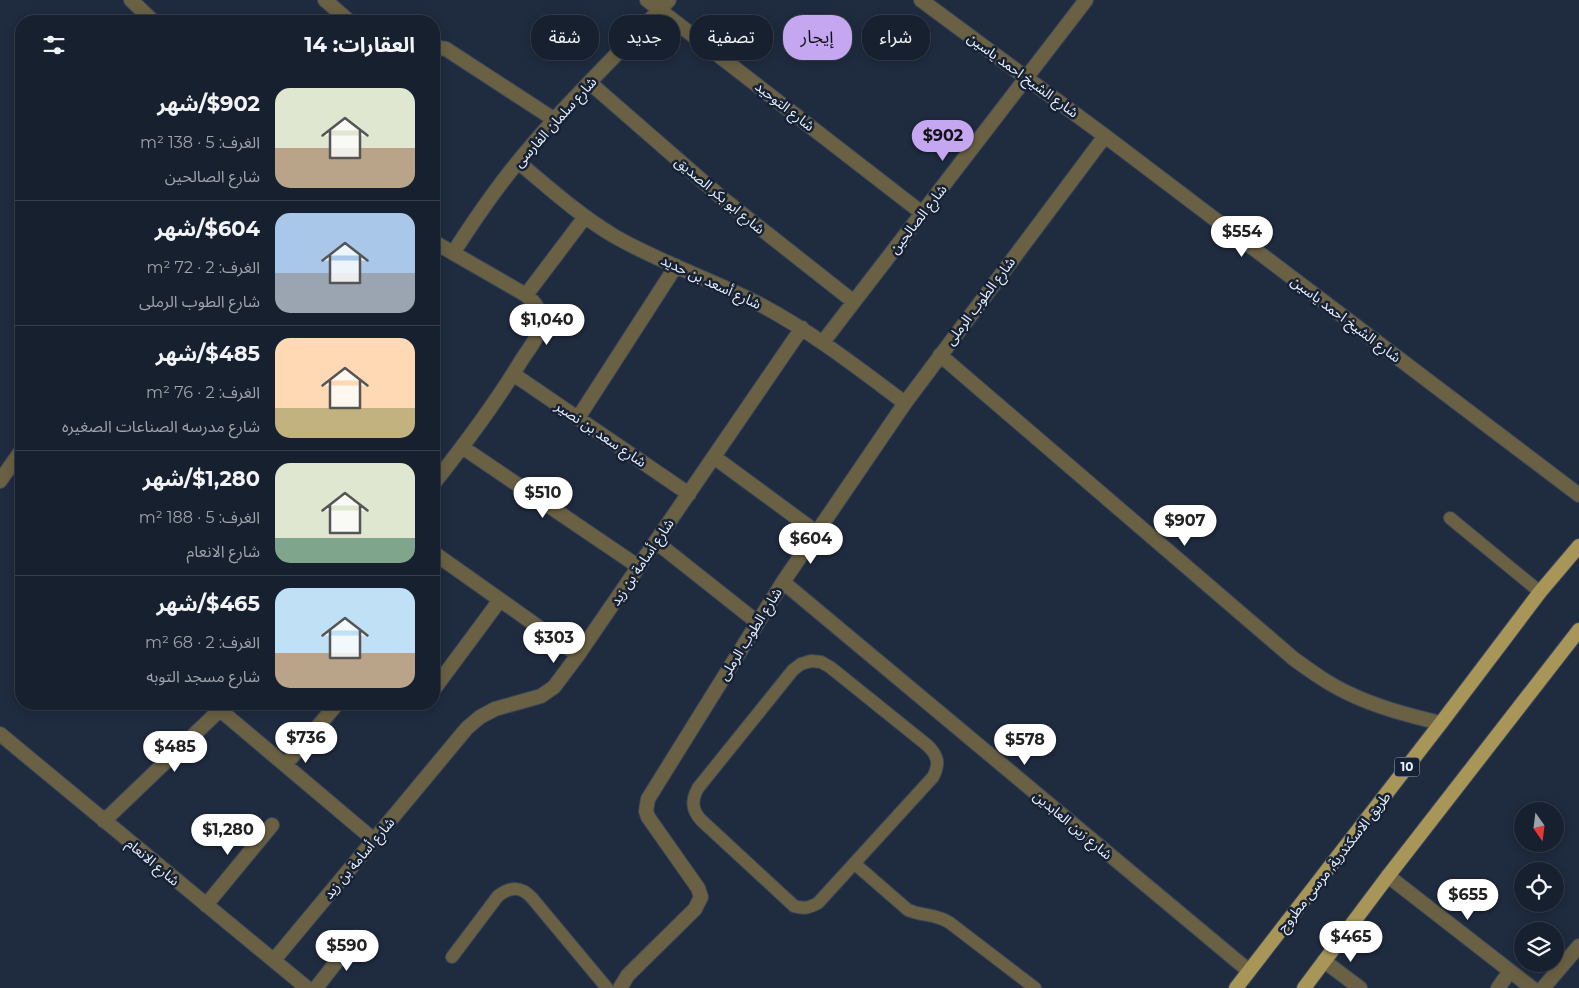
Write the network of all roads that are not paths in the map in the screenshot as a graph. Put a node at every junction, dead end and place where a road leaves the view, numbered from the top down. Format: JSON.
{"nodes":[{"id":1,"x":325,"y":0,"type":"edge"},
{"id":2,"x":647,"y":0,"type":"edge"},
{"id":3,"x":920,"y":0,"type":"edge"},
{"id":4,"x":1086,"y":0,"type":"edge"},
{"id":5,"x":139,"y":3,"type":"edge"},
{"id":6,"x":664,"y":5,"type":"edge"},
{"id":7,"x":148,"y":15,"type":"edge"},
{"id":8,"x":342,"y":15,"type":"edge"},
{"id":9,"x":440,"y":48,"type":"edge"},
{"id":10,"x":1026,"y":78,"type":"junction"},
{"id":11,"x":590,"y":83,"type":"junction"},
{"id":12,"x":555,"y":120,"type":"junction"},
{"id":13,"x":1105,"y":136,"type":"junction"},
{"id":14,"x":518,"y":162,"type":"junction"},
{"id":15,"x":922,"y":213,"type":"junction"},
{"id":16,"x":585,"y":217,"type":"junction"},
{"id":17,"x":440,"y":245,"type":"edge"},
{"id":18,"x":453,"y":253,"type":"junction"},
{"id":19,"x":676,"y":266,"type":"junction"},
{"id":20,"x":526,"y":295,"type":"junction"},
{"id":21,"x":854,"y":302,"type":"junction"},
{"id":22,"x":802,"y":328,"type":"junction"},
{"id":23,"x":823,"y":342,"type":"junction"},
{"id":24,"x":940,"y":355,"type":"junction"},
{"id":25,"x":513,"y":374,"type":"junction"},
{"id":26,"x":904,"y":403,"type":"junction"},
{"id":27,"x":578,"y":418,"type":"junction"},
{"id":28,"x":462,"y":447,"type":"junction"},
{"id":29,"x":714,"y":457,"type":"junction"},
{"id":30,"x":15,"y":460,"type":"edge"},
{"id":31,"x":440,"y":475,"type":"edge"},
{"id":32,"x":0,"y":481,"type":"edge"},
{"id":33,"x":689,"y":494,"type":"junction"},
{"id":34,"x":1579,"y":495,"type":"edge"},
{"id":35,"x":1450,"y":518,"type":"dead end"},
{"id":36,"x":816,"y":532,"type":"junction"},
{"id":37,"x":656,"y":542,"type":"junction"},
{"id":38,"x":1579,"y":546,"type":"edge"},
{"id":39,"x":440,"y":557,"type":"edge"},
{"id":40,"x":640,"y":567,"type":"junction"},
{"id":41,"x":783,"y":582,"type":"junction"},
{"id":42,"x":1540,"y":592,"type":"junction"},
{"id":43,"x":500,"y":600,"type":"junction"},
{"id":44,"x":757,"y":622,"type":"junction"},
{"id":45,"x":1579,"y":630,"type":"edge"},
{"id":46,"x":578,"y":656,"type":"junction"},
{"id":47,"x":440,"y":680,"type":"edge"},
{"id":48,"x":220,"y":710,"type":"edge"},
{"id":49,"x":226,"y":710,"type":"edge"},
{"id":50,"x":332,"y":710,"type":"edge"},
{"id":51,"x":1441,"y":723,"type":"junction"},
{"id":52,"x":0,"y":734,"type":"edge"},
{"id":53,"x":285,"y":765,"type":"junction"},
{"id":54,"x":104,"y":821,"type":"junction"},
{"id":55,"x":272,"y":825,"type":"dead end"},
{"id":56,"x":374,"y":840,"type":"junction"},
{"id":57,"x":855,"y":864,"type":"junction"},
{"id":58,"x":1388,"y":876,"type":"junction"},
{"id":59,"x":206,"y":905,"type":"junction"},
{"id":60,"x":356,"y":937,"type":"dead end"},
{"id":61,"x":1579,"y":946,"type":"edge"},
{"id":62,"x":452,"y":957,"type":"dead end"},
{"id":63,"x":274,"y":960,"type":"junction"},
{"id":64,"x":1324,"y":961,"type":"junction"},
{"id":65,"x":1510,"y":971,"type":"junction"},
{"id":66,"x":1249,"y":972,"type":"junction"},
{"id":67,"x":307,"y":988,"type":"edge"},
{"id":68,"x":316,"y":988,"type":"edge"},
{"id":69,"x":607,"y":988,"type":"edge"},
{"id":70,"x":620,"y":988,"type":"edge"},
{"id":71,"x":1035,"y":988,"type":"edge"},
{"id":72,"x":1236,"y":988,"type":"edge"},
{"id":73,"x":1304,"y":988,"type":"edge"},
{"id":74,"x":1360,"y":988,"type":"edge"},
{"id":75,"x":1498,"y":988,"type":"edge"},
{"id":76,"x":1532,"y":988,"type":"edge"},
{"id":77,"x":1543,"y":988,"type":"edge"}],
"edges":[{"from":1,"to":8,"type":"street"},
{"from":2,"to":6,"type":"street","name":"شارع التوحيد"},
{"from":3,"to":10,"type":"street","name":"شارع الشيخ احمد ياسين"},
{"from":4,"to":10,"type":"street","name":"شارع الصالحين"},
{"from":5,"to":7,"type":"street"},
{"from":6,"to":11,"type":"street","name":"شارع سلمان الفارسى"},
{"from":6,"to":15,"type":"street","name":"شارع التوحيد"},
{"from":9,"to":12,"type":"street"},
{"from":10,"to":13,"type":"street","name":"شارع الشيخ احمد ياسين"},
{"from":10,"to":15,"type":"street","name":"شارع الصالحين"},
{"from":11,"to":12,"type":"street","name":"شارع سلمان الفارسى"},
{"from":11,"to":21,"type":"street","name":"شارع ابو بكر الصديق"},
{"from":12,"to":14,"type":"street","name":"شارع سلمان الفارسى"},
{"from":13,"to":24,"type":"street","name":"شارع الطوب الرملى"},
{"from":13,"to":34,"type":"street","name":"شارع الشيخ احمد ياسين"},
{"from":14,"to":16,"type":"street","name":"شارع أسعد بن حديد"},
{"from":14,"to":18,"type":"street","name":"شارع سلمان الفارسى"},
{"from":15,"to":21,"type":"street","name":"شارع الصالحين"},
{"from":16,"to":19,"type":"street","name":"شارع أسعد بن حديد"},
{"from":16,"to":20,"type":"street"},
{"from":17,"to":18,"type":"street"},
{"from":18,"to":20,"type":"street"},
{"from":19,"to":22,"type":"street","name":"شارع أسعد بن حديد"},
{"from":19,"to":27,"type":"street"},
{"from":20,"to":25,"type":"street"},
{"from":21,"to":23,"type":"street","name":"شارع الصالحين"},
{"from":22,"to":23,"type":"street","name":"شارع أسعد بن حديد"},
{"from":22,"to":29,"type":"street","name":"شارع أسامة بن زيد"},
{"from":23,"to":26,"type":"street","name":"شارع أسعد بن حديد"},
{"from":24,"to":26,"type":"street","name":"شارع الطوب الرملى"},
{"from":24,"to":51,"type":"street"},
{"from":25,"to":27,"type":"street","name":"شارع سعد بن نصير"},
{"from":25,"to":28,"type":"street"},
{"from":26,"to":36,"type":"street","name":"شارع الطوب الرملى"},
{"from":27,"to":33,"type":"street","name":"شارع سعد بن نصير"},
{"from":28,"to":31,"type":"street"},
{"from":28,"to":40,"type":"street"},
{"from":29,"to":33,"type":"street","name":"شارع أسامة بن زيد"},
{"from":29,"to":36,"type":"street"},
{"from":30,"to":32,"type":"street"},
{"from":33,"to":37,"type":"street","name":"شارع أسامة بن زيد"},
{"from":35,"to":42,"type":"lane"},
{"from":36,"to":41,"type":"street","name":"شارع الطوب الرملى"},
{"from":37,"to":40,"type":"street","name":"شارع أسامة بن زيد"},
{"from":37,"to":44,"type":"street"},
{"from":38,"to":42,"type":"main road","name":"طريق الاسكندرية, مرسى مطروح","number":"10"},
{"from":39,"to":43,"type":"street"},
{"from":40,"to":46,"type":"street","name":"شارع أسامة بن زيد"},
{"from":41,"to":44,"type":"street","name":"شارع الطوب الرملى"},
{"from":41,"to":66,"type":"street","name":"شارع زين العابدين"},
{"from":42,"to":51,"type":"main road","name":"طريق الاسكندرية, مرسى مطروح","number":"10"},
{"from":43,"to":46,"type":"street"},
{"from":43,"to":47,"type":"street"},
{"from":44,"to":70,"type":"street","name":"شارع الطوب الرملى"},
{"from":45,"to":58,"type":"main road"},
{"from":46,"to":56,"type":"street","name":"شارع أسامة بن زيد"},
{"from":48,"to":54,"type":"street"},
{"from":49,"to":53,"type":"street"},
{"from":50,"to":53,"type":"street"},
{"from":51,"to":66,"type":"main road","name":"طريق الاسكندرية, مرسى مطروح","number":"10"},
{"from":52,"to":54,"type":"street","name":"شارع الانعام"},
{"from":53,"to":56,"type":"street"},
{"from":54,"to":59,"type":"street","name":"شارع الانعام"},
{"from":55,"to":59,"type":"street"},
{"from":56,"to":63,"type":"street","name":"شارع أسامة بن زيد"},
{"from":57,"to":57,"type":"lane"},
{"from":57,"to":71,"type":"lane"},
{"from":58,"to":64,"type":"main road"},
{"from":58,"to":65,"type":"street"},
{"from":59,"to":63,"type":"street","name":"شارع الانعام"},
{"from":60,"to":68,"type":"street"},
{"from":61,"to":77,"type":"street"},
{"from":62,"to":69,"type":"lane"},
{"from":63,"to":67,"type":"street","name":"شارع الانعام"},
{"from":64,"to":73,"type":"main road"},
{"from":64,"to":74,"type":"street"},
{"from":65,"to":75,"type":"street"},
{"from":65,"to":76,"type":"street"},
{"from":66,"to":72,"type":"main road","name":"طريق الاسكندرية, مرسى مطروح","number":"10"}]}
